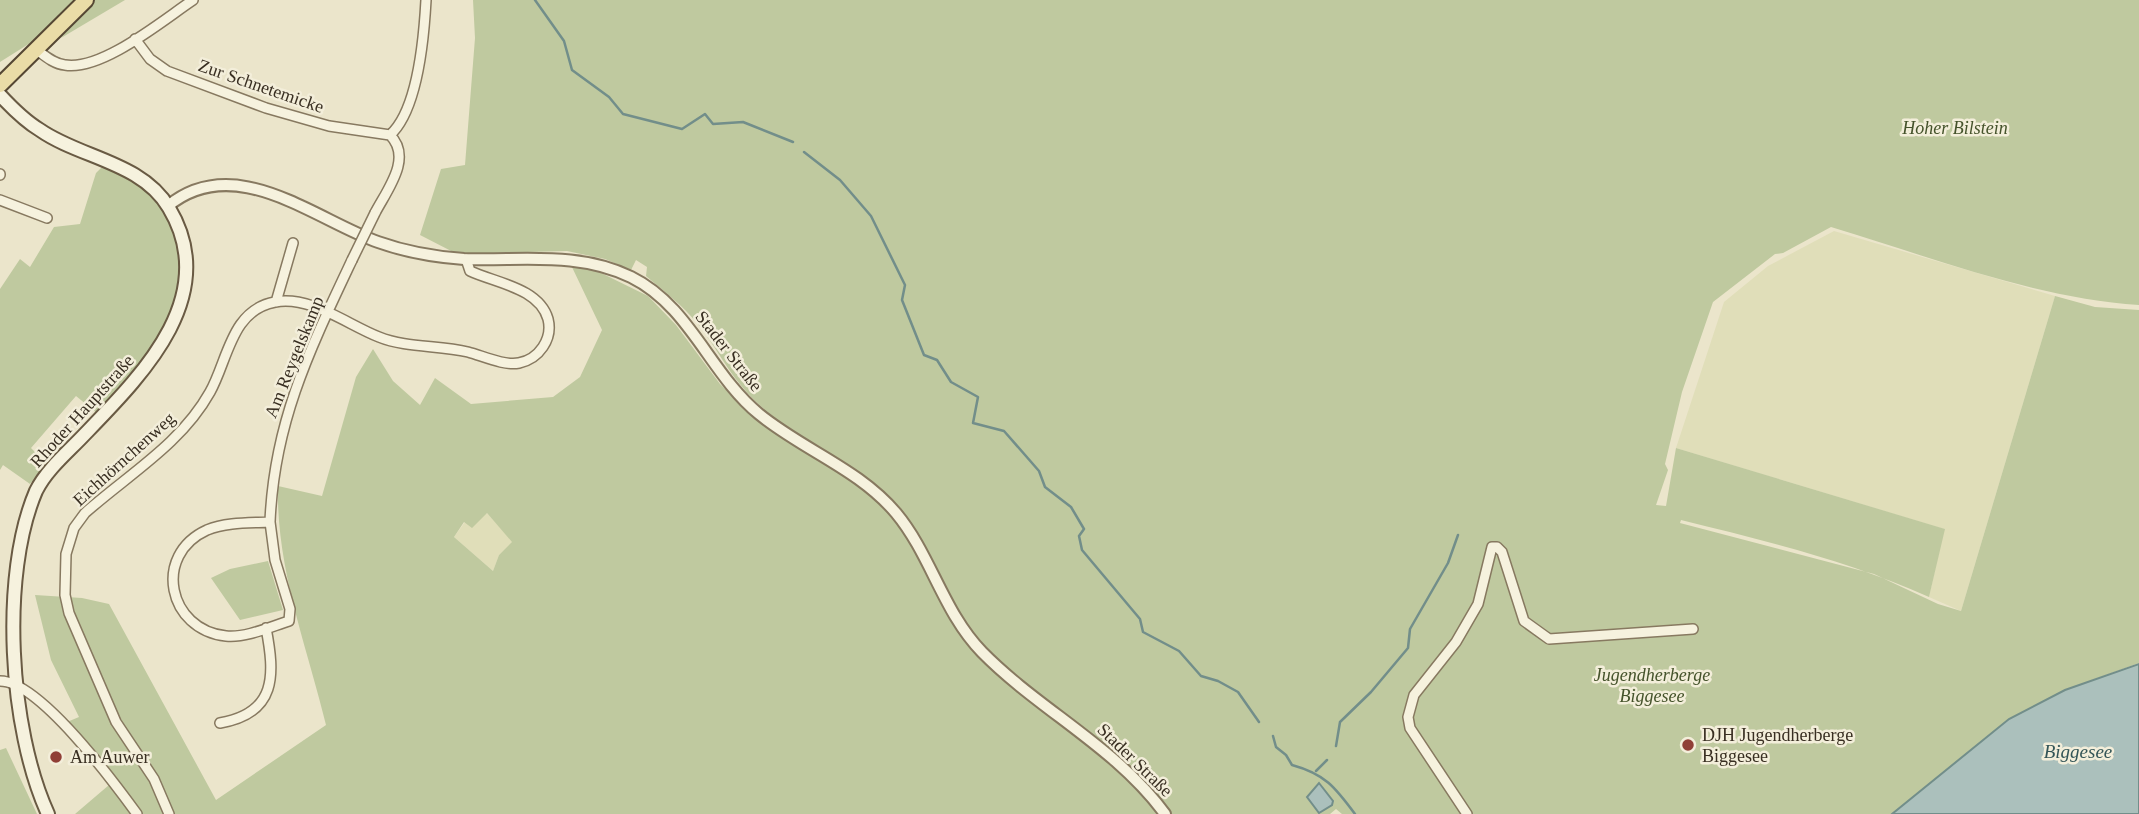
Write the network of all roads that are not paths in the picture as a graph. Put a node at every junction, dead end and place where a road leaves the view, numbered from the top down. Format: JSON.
{"nodes":[{"id":1,"x":86,"y":0,"type":"edge"},
{"id":2,"x":194,"y":0,"type":"edge"},
{"id":3,"x":426,"y":0,"type":"edge"},
{"id":4,"x":135,"y":39,"type":"junction"},
{"id":5,"x":37,"y":50,"type":"junction"},
{"id":6,"x":0,"y":85,"type":"edge"},
{"id":7,"x":0,"y":95,"type":"edge"},
{"id":8,"x":390,"y":135,"type":"junction"},
{"id":9,"x":0,"y":200,"type":"edge"},
{"id":10,"x":168,"y":206,"type":"junction"},
{"id":11,"x":47,"y":218,"type":"dead end"},
{"id":12,"x":293,"y":243,"type":"dead end"},
{"id":13,"x":467,"y":259,"type":"junction"},
{"id":14,"x":276,"y":302,"type":"junction"},
{"id":15,"x":327,"y":312,"type":"junction"},
{"id":16,"x":270,"y":522,"type":"junction"},
{"id":17,"x":266,"y":628,"type":"junction"},
{"id":18,"x":1693,"y":629,"type":"dead end"},
{"id":19,"x":6,"y":681,"type":"edge"},
{"id":20,"x":220,"y":723,"type":"dead end"},
{"id":21,"x":48,"y":814,"type":"edge"},
{"id":22,"x":137,"y":814,"type":"edge"},
{"id":23,"x":169,"y":814,"type":"edge"},
{"id":24,"x":1165,"y":814,"type":"edge"},
{"id":25,"x":1467,"y":814,"type":"edge"}],
"edges":[{"from":1,"to":5,"type":"main road"},
{"from":2,"to":4,"type":"street"},
{"from":3,"to":8,"type":"street"},
{"from":4,"to":5,"type":"street"},
{"from":4,"to":8,"type":"street","name":"Zur Schnetemicke"},
{"from":5,"to":6,"type":"main road"},
{"from":7,"to":10,"type":"main road","name":"Rhoder Hauptstraße"},
{"from":8,"to":15,"type":"street","name":"Am Reygelskamp","bridge":true},
{"from":9,"to":11,"type":"street"},
{"from":10,"to":13,"type":"street","name":"Stader Straße"},
{"from":10,"to":19,"type":"main road","name":"Rhoder Hauptstraße"},
{"from":12,"to":14,"type":"street"},
{"from":13,"to":15,"type":"street"},
{"from":13,"to":24,"type":"street","name":"Stader Straße"},
{"from":14,"to":15,"type":"street"},
{"from":14,"to":23,"type":"street","name":"Eichhörnchenweg"},
{"from":15,"to":16,"type":"street","name":"Am Reygelskamp"},
{"from":16,"to":17,"type":"street","name":"Am Reygelskamp"},
{"from":16,"to":17,"type":"street","name":"Am Reygelskamp"},
{"from":17,"to":20,"type":"street"},
{"from":18,"to":25,"type":"street"},
{"from":19,"to":21,"type":"main road","name":"Rhoder Hauptstraße"},
{"from":19,"to":22,"type":"street"}]}
